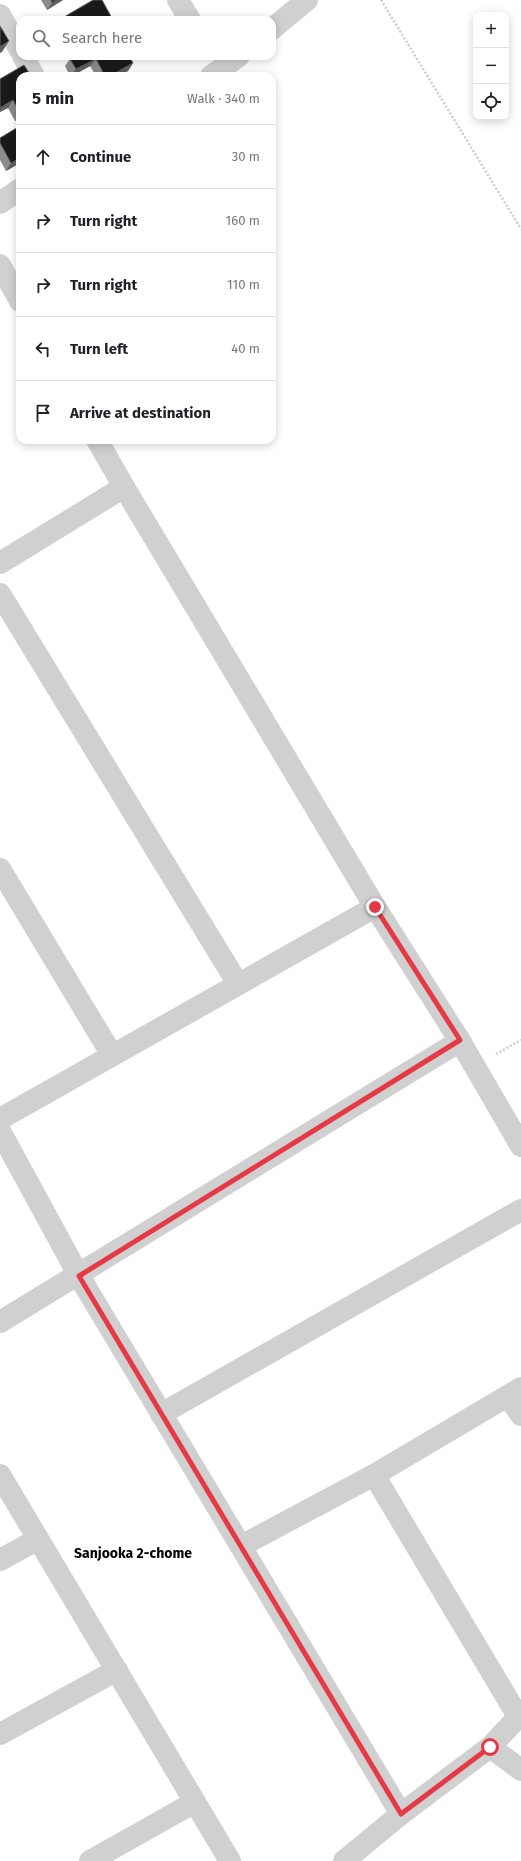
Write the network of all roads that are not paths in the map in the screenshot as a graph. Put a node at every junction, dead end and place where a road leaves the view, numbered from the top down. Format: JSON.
{"nodes":[{"id":1,"x":178,"y":0,"type":"edge"},
{"id":2,"x":307,"y":0,"type":"edge"},
{"id":3,"x":0,"y":15,"type":"edge"},
{"id":4,"x":188,"y":16,"type":"edge"},
{"id":5,"x":276,"y":26,"type":"edge"},
{"id":6,"x":16,"y":43,"type":"edge"},
{"id":7,"x":25,"y":60,"type":"edge"},
{"id":8,"x":231,"y":60,"type":"edge"},
{"id":9,"x":214,"y":68,"type":"edge"},
{"id":10,"x":32,"y":72,"type":"edge"},
{"id":11,"x":16,"y":192,"type":"edge"},
{"id":12,"x":0,"y":202,"type":"edge"},
{"id":13,"x":0,"y":265,"type":"edge"},
{"id":14,"x":16,"y":294,"type":"edge"},
{"id":15,"x":100,"y":444,"type":"edge"},
{"id":16,"x":124,"y":487,"type":"junction"},
{"id":17,"x":0,"y":563,"type":"edge"},
{"id":18,"x":0,"y":594,"type":"edge"},
{"id":19,"x":0,"y":869,"type":"edge"},
{"id":20,"x":375,"y":907,"type":"junction"},
{"id":21,"x":238,"y":984,"type":"junction"},
{"id":22,"x":460,"y":1040,"type":"junction"},
{"id":23,"x":112,"y":1055,"type":"junction"},
{"id":24,"x":0,"y":1118,"type":"edge"},
{"id":25,"x":0,"y":1131,"type":"edge"},
{"id":26,"x":521,"y":1146,"type":"edge"},
{"id":27,"x":521,"y":1210,"type":"edge"},
{"id":28,"x":79,"y":1276,"type":"junction"},
{"id":29,"x":0,"y":1322,"type":"edge"},
{"id":30,"x":514,"y":1392,"type":"edge"},
{"id":31,"x":161,"y":1414,"type":"junction"},
{"id":32,"x":521,"y":1415,"type":"edge"},
{"id":33,"x":0,"y":1475,"type":"edge"},
{"id":34,"x":374,"y":1475,"type":"junction"},
{"id":35,"x":38,"y":1539,"type":"junction"},
{"id":36,"x":241,"y":1546,"type":"junction"},
{"id":37,"x":0,"y":1560,"type":"edge"},
{"id":38,"x":117,"y":1670,"type":"junction"},
{"id":39,"x":520,"y":1716,"type":"edge"},
{"id":40,"x":0,"y":1734,"type":"edge"},
{"id":41,"x":490,"y":1747,"type":"junction"},
{"id":42,"x":521,"y":1770,"type":"edge"},
{"id":43,"x":195,"y":1802,"type":"junction"},
{"id":44,"x":401,"y":1814,"type":"junction"},
{"id":45,"x":90,"y":1861,"type":"edge"},
{"id":46,"x":230,"y":1861,"type":"edge"},
{"id":47,"x":344,"y":1861,"type":"edge"}],
"edges":[{"from":1,"to":4,"type":"street"},
{"from":2,"to":5,"type":"street"},
{"from":3,"to":6,"type":"street"},
{"from":7,"to":10,"type":"street"},
{"from":8,"to":9,"type":"street"},
{"from":11,"to":12,"type":"street"},
{"from":13,"to":14,"type":"street"},
{"from":15,"to":16,"type":"street"},
{"from":16,"to":17,"type":"street"},
{"from":16,"to":20,"type":"street"},
{"from":18,"to":21,"type":"street"},
{"from":19,"to":23,"type":"street"},
{"from":20,"to":21,"type":"street"},
{"from":20,"to":22,"type":"street"},
{"from":21,"to":23,"type":"street"},
{"from":22,"to":26,"type":"street"},
{"from":22,"to":28,"type":"street"},
{"from":23,"to":24,"type":"street"},
{"from":25,"to":28,"type":"street"},
{"from":27,"to":31,"type":"street"},
{"from":28,"to":29,"type":"street"},
{"from":28,"to":31,"type":"street"},
{"from":30,"to":32,"type":"street"},
{"from":30,"to":34,"type":"street"},
{"from":31,"to":36,"type":"street"},
{"from":33,"to":35,"type":"street"},
{"from":34,"to":36,"type":"street"},
{"from":34,"to":39,"type":"street"},
{"from":35,"to":37,"type":"street"},
{"from":35,"to":38,"type":"street"},
{"from":36,"to":44,"type":"street"},
{"from":38,"to":40,"type":"street"},
{"from":38,"to":43,"type":"street"},
{"from":39,"to":41,"type":"street"},
{"from":41,"to":42,"type":"street"},
{"from":41,"to":44,"type":"street"},
{"from":43,"to":45,"type":"street"},
{"from":43,"to":46,"type":"street"},
{"from":44,"to":47,"type":"street"}]}
